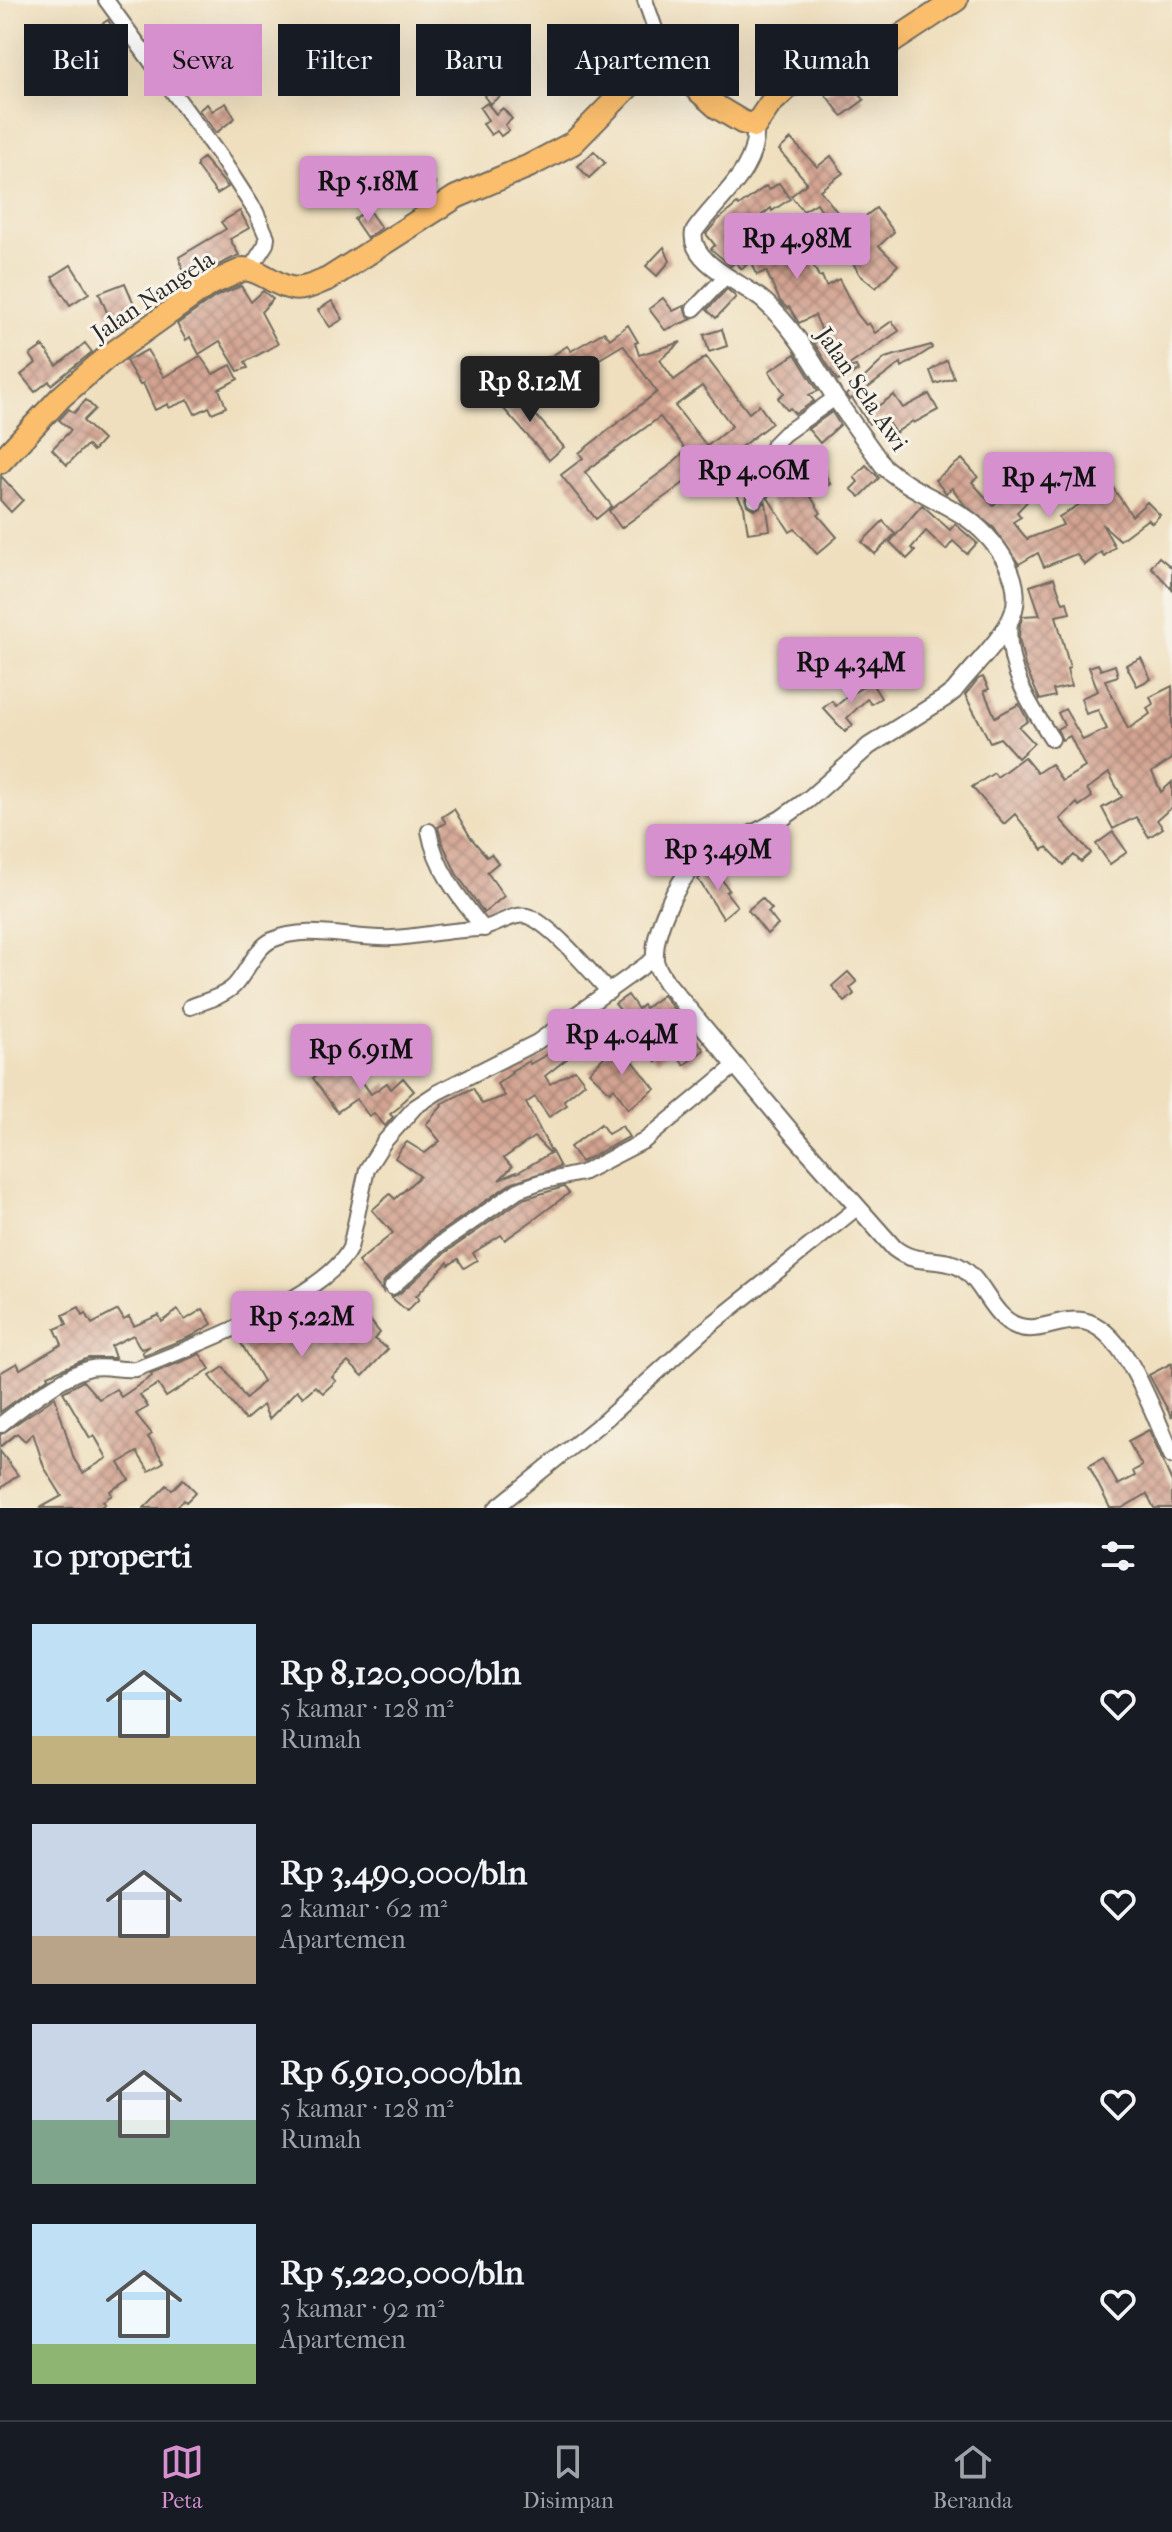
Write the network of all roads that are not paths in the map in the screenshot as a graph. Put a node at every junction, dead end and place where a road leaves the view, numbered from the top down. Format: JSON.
{"nodes":[{"id":1,"x":106,"y":0,"type":"edge"},
{"id":2,"x":645,"y":0,"type":"edge"},
{"id":3,"x":956,"y":0,"type":"edge"},
{"id":4,"x":653,"y":24,"type":"edge"},
{"id":5,"x":621,"y":96,"type":"edge"},
{"id":6,"x":704,"y":96,"type":"edge"},
{"id":7,"x":755,"y":126,"type":"junction"},
{"id":8,"x":250,"y":269,"type":"junction"},
{"id":9,"x":726,"y":276,"type":"junction"},
{"id":10,"x":694,"y":309,"type":"dead end"},
{"id":11,"x":835,"y":398,"type":"junction"},
{"id":12,"x":0,"y":462,"type":"edge"},
{"id":13,"x":755,"y":500,"type":"dead end"},
{"id":14,"x":1010,"y":622,"type":"junction"},
{"id":15,"x":1052,"y":739,"type":"dead end"},
{"id":16,"x":429,"y":831,"type":"dead end"},
{"id":17,"x":484,"y":929,"type":"junction"},
{"id":18,"x":655,"y":958,"type":"junction"},
{"id":19,"x":609,"y":992,"type":"junction"},
{"id":20,"x":190,"y":1007,"type":"dead end"},
{"id":21,"x":736,"y":1065,"type":"junction"},
{"id":22,"x":858,"y":1207,"type":"junction"},
{"id":23,"x":392,"y":1287,"type":"dead end"},
{"id":24,"x":0,"y":1425,"type":"edge"},
{"id":25,"x":1172,"y":1455,"type":"edge"},
{"id":26,"x":496,"y":1508,"type":"edge"}],
"edges":[{"from":1,"to":8,"type":"street"},
{"from":2,"to":4,"type":"street"},
{"from":3,"to":7,"type":"main road"},
{"from":5,"to":8,"type":"main road","name":"Jalan Nangela"},
{"from":6,"to":7,"type":"main road"},
{"from":7,"to":9,"type":"street","name":"Jalan Sela Awi"},
{"from":8,"to":12,"type":"main road","name":"Jalan Nangela"},
{"from":9,"to":10,"type":"street"},
{"from":9,"to":11,"type":"street","name":"Jalan Sela Awi"},
{"from":11,"to":13,"type":"street"},
{"from":11,"to":14,"type":"street","name":"Jalan Sela Awi"},
{"from":14,"to":15,"type":"street"},
{"from":14,"to":18,"type":"street"},
{"from":16,"to":17,"type":"street"},
{"from":17,"to":19,"type":"street"},
{"from":17,"to":20,"type":"street"},
{"from":18,"to":19,"type":"street"},
{"from":18,"to":21,"type":"street"},
{"from":19,"to":24,"type":"street"},
{"from":21,"to":22,"type":"street"},
{"from":21,"to":23,"type":"street"},
{"from":22,"to":25,"type":"street"},
{"from":22,"to":26,"type":"street"}]}
